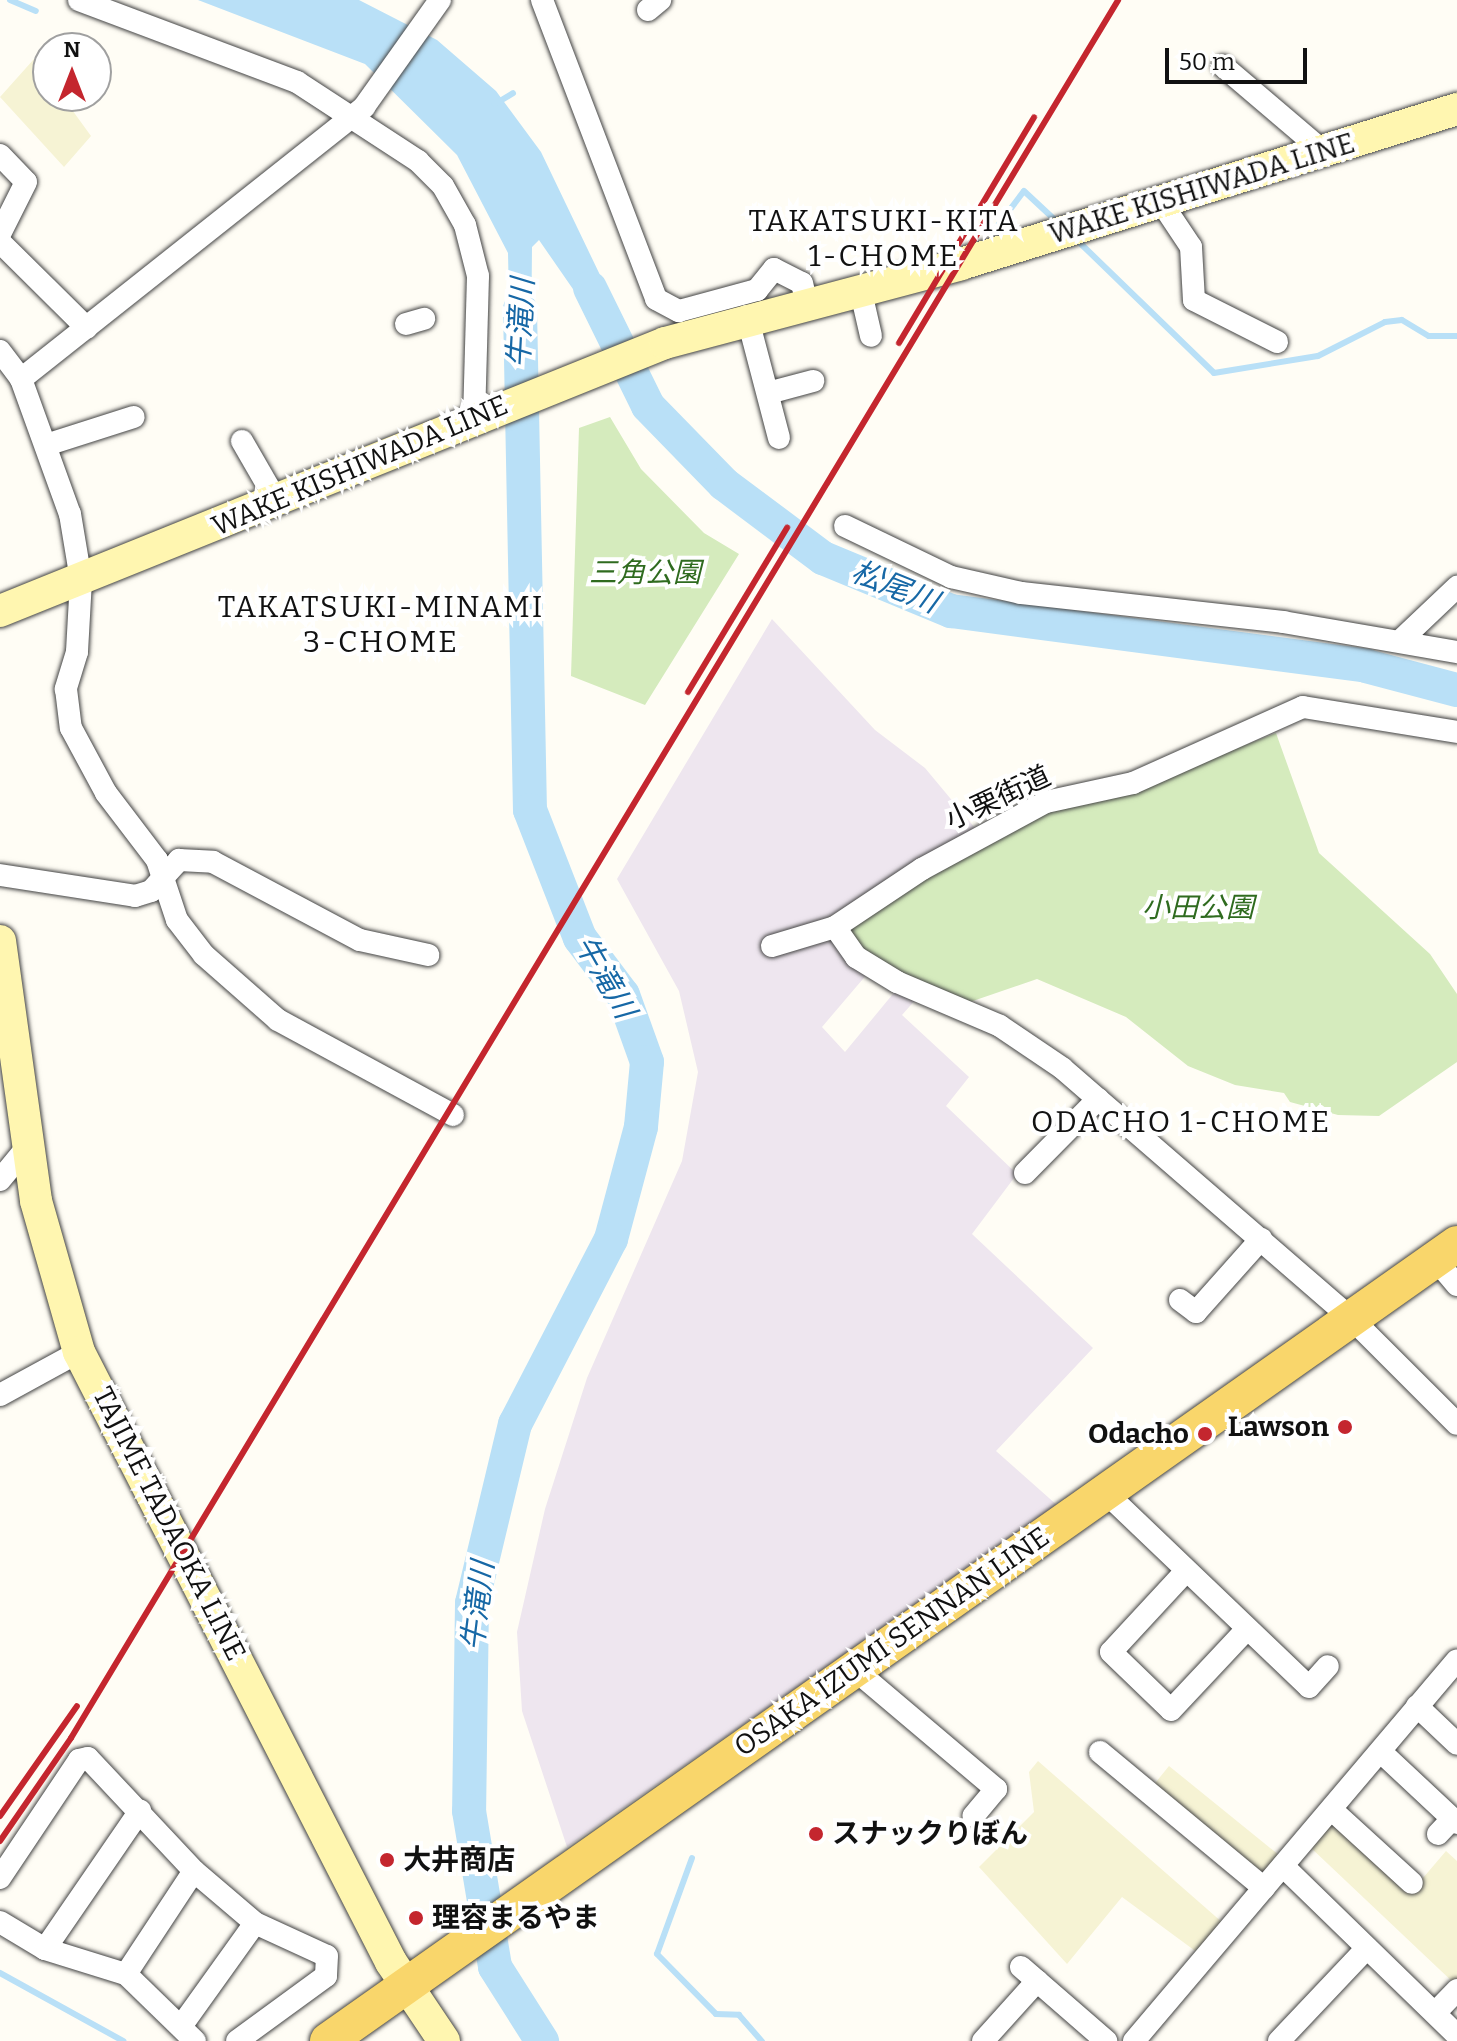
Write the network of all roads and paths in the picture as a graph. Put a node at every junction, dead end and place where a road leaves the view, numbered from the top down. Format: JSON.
{"nodes":[{"id":1,"x":79,"y":0,"type":"edge"},
{"id":2,"x":542,"y":0,"type":"edge"},
{"id":3,"x":438,"y":3,"type":"edge"},
{"id":4,"x":1223,"y":66,"type":"dead end"},
{"id":5,"x":1457,"y":109,"type":"edge"},
{"id":6,"x":358,"y":112,"type":"junction"},
{"id":7,"x":1324,"y":152,"type":"junction"},
{"id":8,"x":14,"y":161,"type":"edge"},
{"id":9,"x":1161,"y":202,"type":"junction"},
{"id":10,"x":0,"y":234,"type":"edge"},
{"id":11,"x":0,"y":242,"type":"edge"},
{"id":12,"x":860,"y":288,"type":"junction"},
{"id":13,"x":806,"y":301,"type":"junction"},
{"id":14,"x":747,"y":316,"type":"junction"},
{"id":15,"x":87,"y":328,"type":"junction"},
{"id":16,"x":1270,"y":331,"type":"dead end"},
{"id":17,"x":871,"y":336,"type":"dead end"},
{"id":18,"x":0,"y":351,"type":"edge"},
{"id":19,"x":21,"y":379,"type":"junction"},
{"id":20,"x":813,"y":381,"type":"dead end"},
{"id":21,"x":768,"y":393,"type":"junction"},
{"id":22,"x":479,"y":415,"type":"junction"},
{"id":23,"x":134,"y":417,"type":"dead end"},
{"id":24,"x":779,"y":438,"type":"dead end"},
{"id":25,"x":242,"y":441,"type":"dead end"},
{"id":26,"x":46,"y":445,"type":"junction"},
{"id":27,"x":276,"y":500,"type":"junction"},
{"id":28,"x":845,"y":526,"type":"dead end"},
{"id":29,"x":81,"y":580,"type":"junction"},
{"id":30,"x":1457,"y":587,"type":"edge"},
{"id":31,"x":0,"y":611,"type":"edge"},
{"id":32,"x":1400,"y":641,"type":"junction"},
{"id":33,"x":1457,"y":652,"type":"edge"},
{"id":34,"x":1457,"y":732,"type":"edge"},
{"id":35,"x":0,"y":875,"type":"edge"},
{"id":36,"x":162,"y":878,"type":"junction"},
{"id":37,"x":835,"y":927,"type":"junction"},
{"id":38,"x":0,"y":941,"type":"edge"},
{"id":39,"x":772,"y":946,"type":"dead end"},
{"id":40,"x":428,"y":955,"type":"dead end"},
{"id":41,"x":2,"y":972,"type":"edge"},
{"id":42,"x":1098,"y":1099,"type":"junction"},
{"id":43,"x":453,"y":1115,"type":"dead end"},
{"id":44,"x":28,"y":1146,"type":"junction"},
{"id":45,"x":1025,"y":1173,"type":"dead end"},
{"id":46,"x":0,"y":1180,"type":"edge"},
{"id":47,"x":1261,"y":1239,"type":"junction"},
{"id":48,"x":1451,"y":1258,"type":"edge"},
{"id":49,"x":1180,"y":1300,"type":"dead end"},
{"id":50,"x":1352,"y":1319,"type":"junction"},
{"id":51,"x":79,"y":1352,"type":"junction"},
{"id":52,"x":0,"y":1395,"type":"edge"},
{"id":53,"x":1457,"y":1424,"type":"edge"},
{"id":54,"x":1105,"y":1492,"type":"junction"},
{"id":55,"x":1186,"y":1571,"type":"junction"},
{"id":56,"x":1247,"y":1629,"type":"junction"},
{"id":57,"x":1457,"y":1660,"type":"edge"},
{"id":58,"x":1328,"y":1666,"type":"dead end"},
{"id":59,"x":854,"y":1669,"type":"junction"},
{"id":60,"x":1417,"y":1706,"type":"junction"},
{"id":61,"x":1457,"y":1744,"type":"edge"},
{"id":62,"x":1100,"y":1752,"type":"dead end"},
{"id":63,"x":1381,"y":1752,"type":"junction"},
{"id":64,"x":1332,"y":1810,"type":"junction"},
{"id":65,"x":140,"y":1811,"type":"junction"},
{"id":66,"x":973,"y":1816,"type":"dead end"},
{"id":67,"x":1449,"y":1825,"type":"edge"},
{"id":68,"x":1283,"y":1866,"type":"junction"},
{"id":69,"x":194,"y":1871,"type":"junction"},
{"id":70,"x":0,"y":1878,"type":"edge"},
{"id":71,"x":1412,"y":1883,"type":"dead end"},
{"id":72,"x":1264,"y":1888,"type":"junction"},
{"id":73,"x":0,"y":1922,"type":"edge"},
{"id":74,"x":255,"y":1923,"type":"junction"},
{"id":75,"x":1367,"y":1948,"type":"junction"},
{"id":76,"x":45,"y":1949,"type":"junction"},
{"id":77,"x":126,"y":1974,"type":"junction"},
{"id":78,"x":406,"y":1984,"type":"junction"},
{"id":79,"x":1457,"y":1990,"type":"edge"},
{"id":80,"x":1435,"y":2013,"type":"junction"},
{"id":81,"x":981,"y":2032,"type":"edge"},
{"id":82,"x":188,"y":2033,"type":"edge"},
{"id":83,"x":1457,"y":2035,"type":"edge"},
{"id":84,"x":237,"y":2041,"type":"edge"},
{"id":85,"x":328,"y":2041,"type":"edge"},
{"id":86,"x":444,"y":2041,"type":"edge"},
{"id":87,"x":1106,"y":2041,"type":"edge"},
{"id":88,"x":1134,"y":2041,"type":"edge"},
{"id":89,"x":1279,"y":2041,"type":"edge"}],
"edges":[{"from":1,"to":6,"type":"street"},
{"from":2,"to":13,"type":"street"},
{"from":3,"to":6,"type":"street"},
{"from":4,"to":7,"type":"street"},
{"from":5,"to":7,"type":"main road","name":"WAKE KISHIWADA LINE"},
{"from":6,"to":15,"type":"street"},
{"from":6,"to":22,"type":"street"},
{"from":7,"to":9,"type":"main road","name":"WAKE KISHIWADA LINE"},
{"from":8,"to":10,"type":"street"},
{"from":9,"to":12,"type":"main road","name":"WAKE KISHIWADA LINE"},
{"from":9,"to":16,"type":"street"},
{"from":11,"to":15,"type":"street"},
{"from":12,"to":13,"type":"main road","name":"WAKE KISHIWADA LINE"},
{"from":12,"to":17,"type":"street"},
{"from":13,"to":14,"type":"main road","name":"WAKE KISHIWADA LINE"},
{"from":14,"to":21,"type":"street"},
{"from":14,"to":22,"type":"main road","name":"WAKE KISHIWADA LINE"},
{"from":15,"to":19,"type":"street"},
{"from":18,"to":19,"type":"street"},
{"from":19,"to":26,"type":"street"},
{"from":20,"to":21,"type":"street"},
{"from":21,"to":24,"type":"street"},
{"from":22,"to":27,"type":"main road","name":"WAKE KISHIWADA LINE"},
{"from":23,"to":26,"type":"street"},
{"from":25,"to":27,"type":"street"},
{"from":26,"to":29,"type":"street"},
{"from":27,"to":29,"type":"main road","name":"WAKE KISHIWADA LINE"},
{"from":28,"to":32,"type":"street"},
{"from":29,"to":31,"type":"main road","name":"WAKE KISHIWADA LINE"},
{"from":29,"to":36,"type":"street"},
{"from":30,"to":32,"type":"street"},
{"from":32,"to":33,"type":"street"},
{"from":34,"to":37,"type":"street","name":"小栗街道"},
{"from":35,"to":36,"type":"street"},
{"from":36,"to":40,"type":"street"},
{"from":36,"to":43,"type":"street"},
{"from":37,"to":39,"type":"street","name":"小栗街道"},
{"from":37,"to":42,"type":"street"},
{"from":38,"to":41,"type":"main road","name":"TAJIME TADAOKA LINE"},
{"from":41,"to":44,"type":"main road","name":"TAJIME TADAOKA LINE"},
{"from":42,"to":45,"type":"street"},
{"from":42,"to":47,"type":"street"},
{"from":44,"to":46,"type":"street"},
{"from":44,"to":51,"type":"main road","name":"TAJIME TADAOKA LINE"},
{"from":47,"to":49,"type":"street"},
{"from":47,"to":50,"type":"street"},
{"from":48,"to":50,"type":"main road","name":"OSAKA IZUMI SENNAN LINE"},
{"from":50,"to":53,"type":"street"},
{"from":50,"to":54,"type":"main road","name":"OSAKA IZUMI SENNAN LINE"},
{"from":51,"to":52,"type":"street"},
{"from":51,"to":78,"type":"main road","name":"TAJIME TADAOKA LINE"},
{"from":54,"to":55,"type":"street"},
{"from":54,"to":59,"type":"main road","name":"OSAKA IZUMI SENNAN LINE"},
{"from":55,"to":56,"type":"street"},
{"from":55,"to":56,"type":"street"},
{"from":56,"to":58,"type":"street"},
{"from":57,"to":60,"type":"street"},
{"from":59,"to":66,"type":"street"},
{"from":59,"to":78,"type":"main road","name":"OSAKA IZUMI SENNAN LINE"},
{"from":60,"to":61,"type":"street"},
{"from":60,"to":63,"type":"street"},
{"from":62,"to":72,"type":"street"},
{"from":63,"to":64,"type":"street"},
{"from":63,"to":67,"type":"street"},
{"from":64,"to":68,"type":"street"},
{"from":64,"to":71,"type":"street"},
{"from":65,"to":69,"type":"street"},
{"from":65,"to":70,"type":"street"},
{"from":65,"to":76,"type":"street"},
{"from":68,"to":72,"type":"street"},
{"from":68,"to":75,"type":"street"},
{"from":69,"to":74,"type":"street"},
{"from":69,"to":77,"type":"street"},
{"from":72,"to":88,"type":"street"},
{"from":73,"to":76,"type":"street"},
{"from":74,"to":82,"type":"street"},
{"from":74,"to":84,"type":"street"},
{"from":75,"to":80,"type":"street"},
{"from":75,"to":89,"type":"street"},
{"from":76,"to":77,"type":"street"},
{"from":77,"to":82,"type":"street"},
{"from":78,"to":85,"type":"main road","name":"OSAKA IZUMI SENNAN LINE"},
{"from":78,"to":86,"type":"main road","name":"TAJIME TADAOKA LINE"},
{"from":79,"to":80,"type":"street"},
{"from":80,"to":83,"type":"street"},
{"from":81,"to":87,"type":"street"}]}
